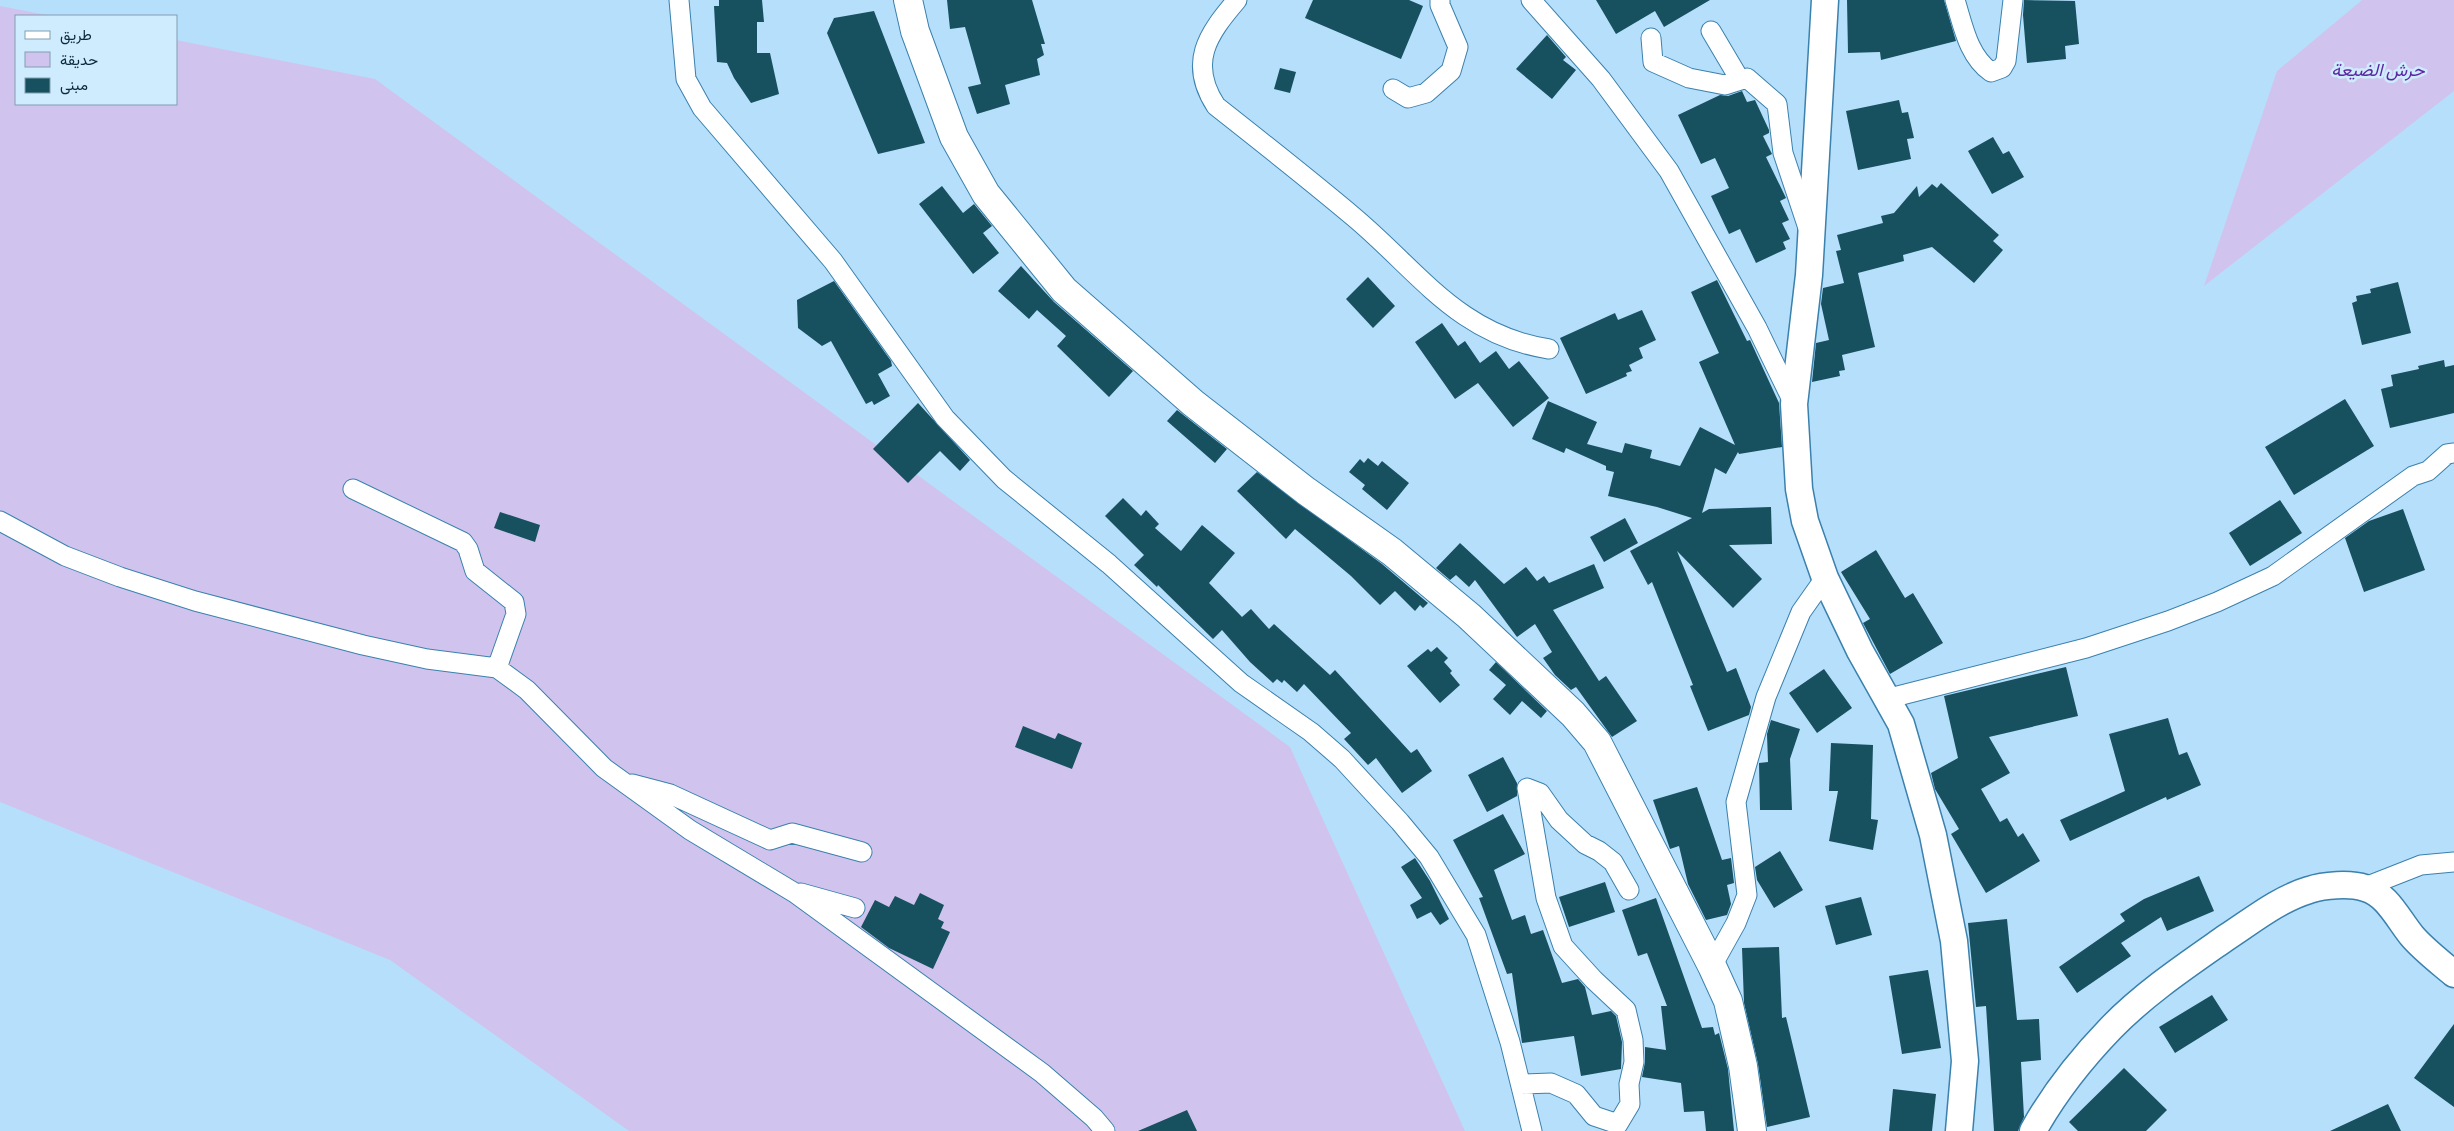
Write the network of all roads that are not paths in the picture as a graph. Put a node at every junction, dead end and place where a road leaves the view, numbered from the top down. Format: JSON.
{"nodes":[{"id":1,"x":679,"y":0,"type":"edge"},
{"id":2,"x":908,"y":0,"type":"edge"},
{"id":3,"x":1237,"y":0,"type":"edge"},
{"id":4,"x":1440,"y":0,"type":"edge"},
{"id":5,"x":1530,"y":0,"type":"edge"},
{"id":6,"x":1825,"y":0,"type":"edge"},
{"id":7,"x":1955,"y":0,"type":"edge"},
{"id":8,"x":2013,"y":0,"type":"edge"},
{"id":9,"x":1711,"y":31,"type":"dead end"},
{"id":10,"x":1650,"y":38,"type":"dead end"},
{"id":11,"x":1740,"y":80,"type":"junction"},
{"id":12,"x":1394,"y":89,"type":"dead end"},
{"id":13,"x":1812,"y":239,"type":"junction"},
{"id":14,"x":1549,"y":349,"type":"dead end"},
{"id":15,"x":1794,"y":404,"type":"junction"},
{"id":16,"x":2454,"y":453,"type":"edge"},
{"id":17,"x":353,"y":489,"type":"dead end"},
{"id":18,"x":0,"y":521,"type":"edge"},
{"id":19,"x":1825,"y":578,"type":"junction"},
{"id":20,"x":497,"y":668,"type":"junction"},
{"id":21,"x":1886,"y":699,"type":"junction"},
{"id":22,"x":604,"y":768,"type":"junction"},
{"id":23,"x":862,"y":852,"type":"dead end"},
{"id":24,"x":2454,"y":862,"type":"edge"},
{"id":25,"x":2365,"y":887,"type":"junction"},
{"id":26,"x":788,"y":889,"type":"junction"},
{"id":27,"x":1629,"y":890,"type":"dead end"},
{"id":28,"x":855,"y":908,"type":"dead end"},
{"id":29,"x":1712,"y":966,"type":"junction"},
{"id":30,"x":2454,"y":974,"type":"edge"},
{"id":31,"x":1521,"y":1084,"type":"junction"},
{"id":32,"x":1105,"y":1131,"type":"edge"},
{"id":33,"x":1532,"y":1131,"type":"edge"},
{"id":34,"x":1752,"y":1131,"type":"edge"},
{"id":35,"x":1959,"y":1131,"type":"edge"},
{"id":36,"x":2033,"y":1131,"type":"edge"}],
"edges":[{"from":1,"to":31,"type":"street"},
{"from":2,"to":29,"type":"main road"},
{"from":3,"to":14,"type":"street"},
{"from":4,"to":12,"type":"street"},
{"from":5,"to":15,"type":"street"},
{"from":6,"to":13,"type":"street"},
{"from":7,"to":8,"type":"street"},
{"from":9,"to":11,"type":"street"},
{"from":10,"to":11,"type":"street"},
{"from":11,"to":13,"type":"street"},
{"from":13,"to":15,"type":"street"},
{"from":15,"to":19,"type":"street"},
{"from":16,"to":21,"type":"street"},
{"from":17,"to":20,"type":"street"},
{"from":18,"to":20,"type":"street"},
{"from":19,"to":21,"type":"street"},
{"from":19,"to":29,"type":"street"},
{"from":20,"to":22,"type":"street"},
{"from":21,"to":35,"type":"street"},
{"from":22,"to":23,"type":"street"},
{"from":22,"to":26,"type":"street"},
{"from":24,"to":25,"type":"street"},
{"from":25,"to":30,"type":"street"},
{"from":25,"to":36,"type":"street"},
{"from":26,"to":28,"type":"street"},
{"from":26,"to":32,"type":"street"},
{"from":27,"to":31,"type":"street"},
{"from":29,"to":34,"type":"main road"},
{"from":31,"to":33,"type":"street"}]}
